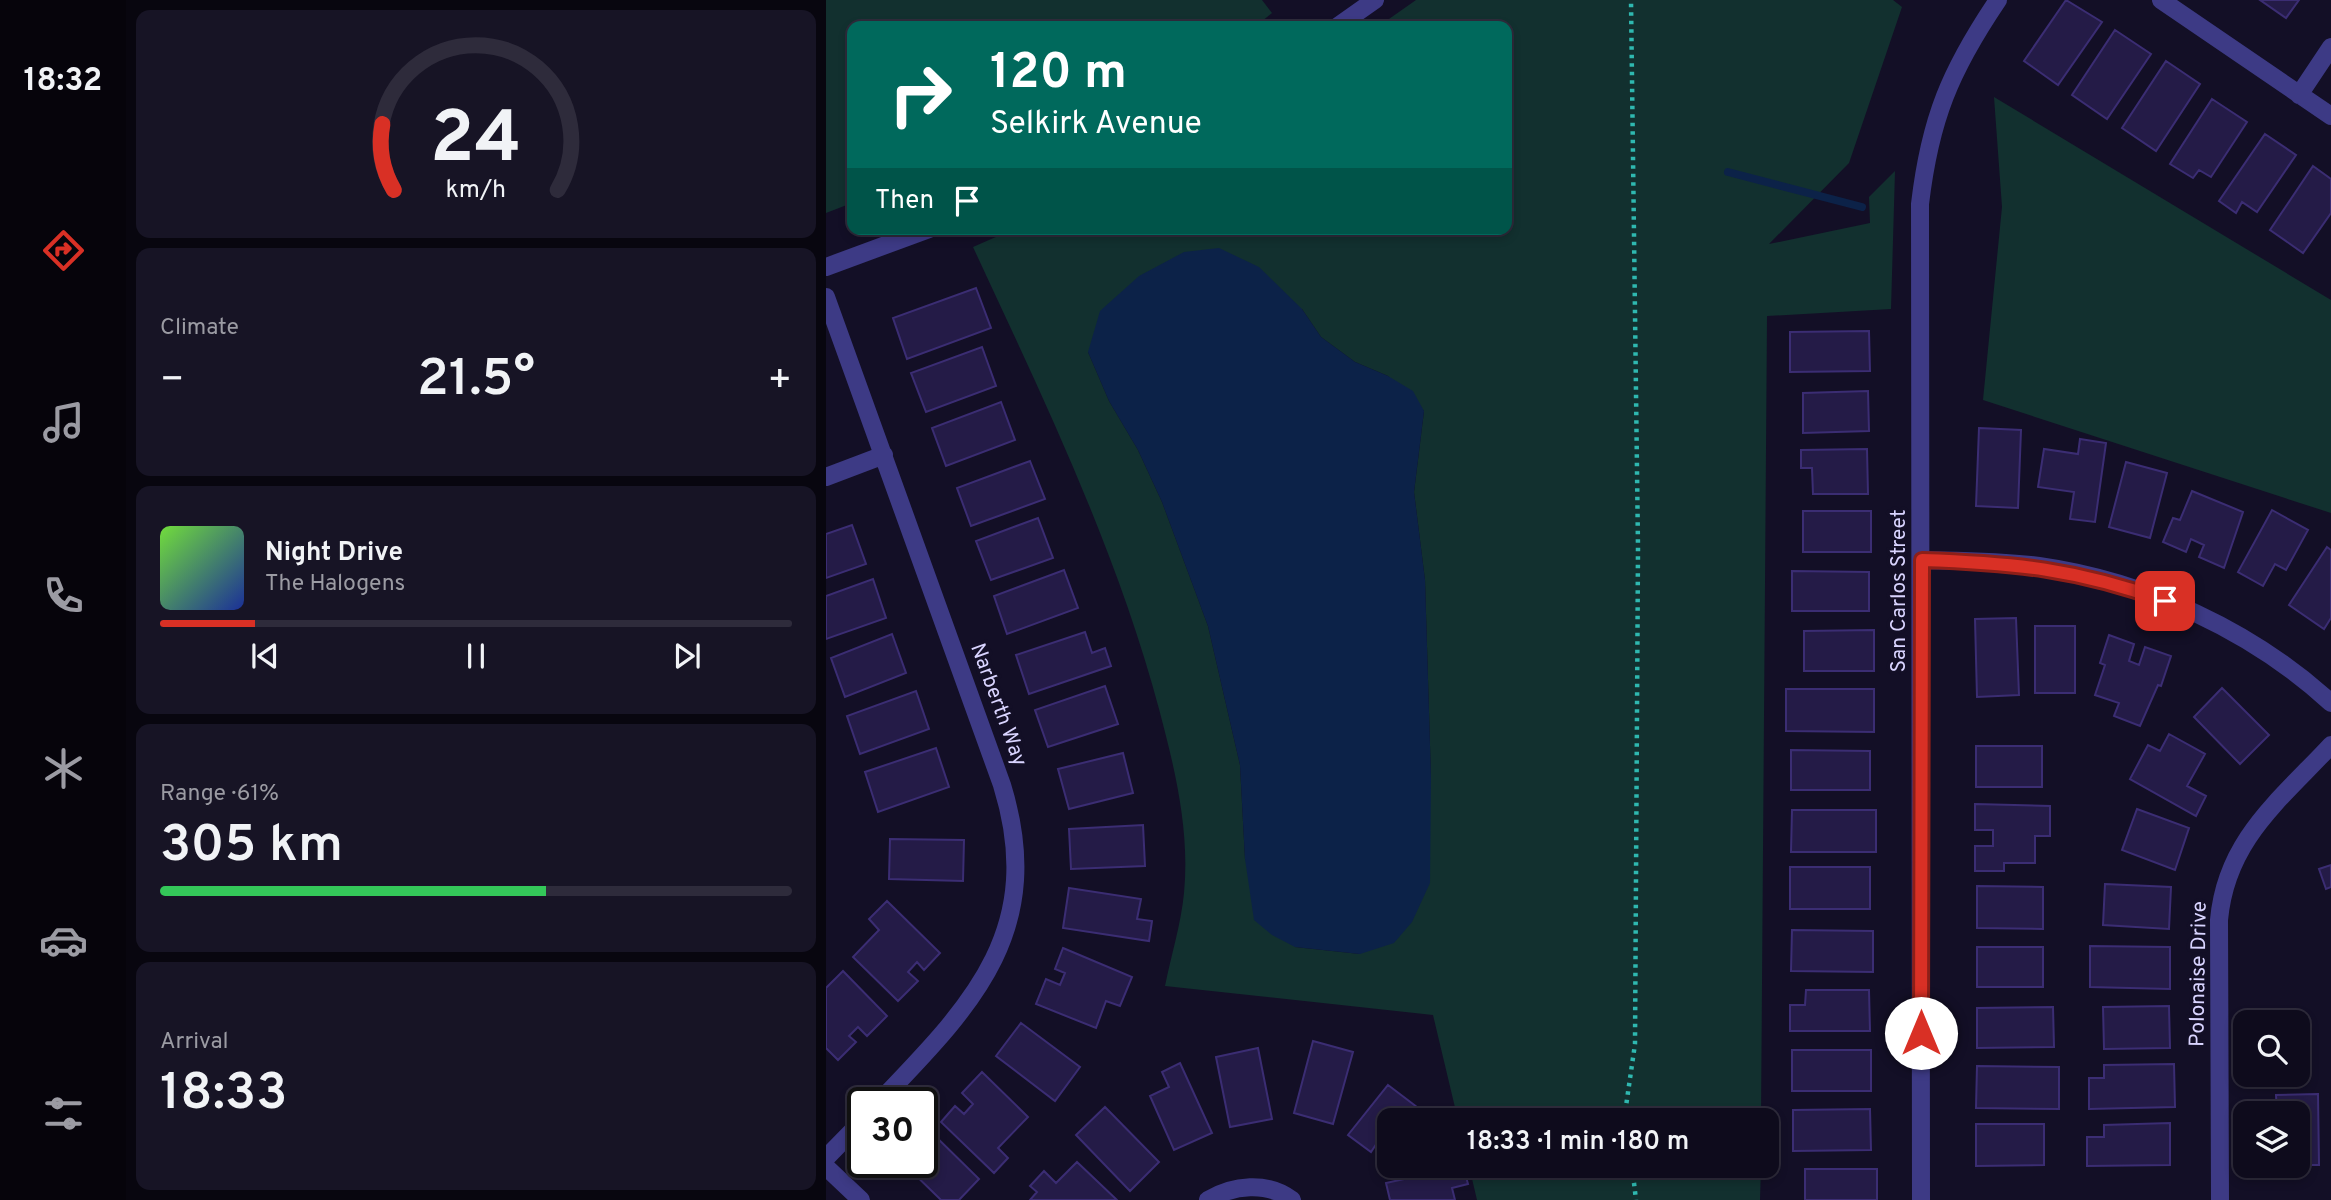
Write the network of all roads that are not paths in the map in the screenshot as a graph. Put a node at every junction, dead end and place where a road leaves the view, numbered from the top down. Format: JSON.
{"nodes":[{"id":1,"x":1375,"y":0,"type":"edge"},
{"id":2,"x":1998,"y":0,"type":"edge"},
{"id":3,"x":2161,"y":0,"type":"edge"},
{"id":4,"x":1345,"y":21,"type":"edge"},
{"id":5,"x":2331,"y":47,"type":"edge"},
{"id":6,"x":2299,"y":95,"type":"junction"},
{"id":7,"x":2331,"y":116,"type":"edge"},
{"id":8,"x":913,"y":235,"type":"edge"},
{"id":9,"x":826,"y":267,"type":"edge"},
{"id":10,"x":826,"y":297,"type":"edge"},
{"id":11,"x":884,"y":455,"type":"junction"},
{"id":12,"x":826,"y":477,"type":"edge"},
{"id":13,"x":1922,"y":560,"type":"junction"},
{"id":14,"x":2331,"y":703,"type":"edge"},
{"id":15,"x":2331,"y":745,"type":"edge"},
{"id":16,"x":893,"y":1087,"type":"edge"},
{"id":17,"x":847,"y":1136,"type":"edge"},
{"id":18,"x":826,"y":1158,"type":"edge"},
{"id":19,"x":826,"y":1167,"type":"edge"},
{"id":20,"x":861,"y":1200,"type":"edge"},
{"id":21,"x":1208,"y":1200,"type":"edge"},
{"id":22,"x":1292,"y":1200,"type":"edge"},
{"id":23,"x":1921,"y":1200,"type":"edge"},
{"id":24,"x":2220,"y":1200,"type":"edge"}],
"edges":[{"from":1,"to":4,"type":"street"},
{"from":2,"to":13,"type":"street","name":"San Carlos Street"},
{"from":3,"to":6,"type":"street"},
{"from":5,"to":6,"type":"street"},
{"from":6,"to":7,"type":"street"},
{"from":8,"to":9,"type":"street"},
{"from":10,"to":11,"type":"street","name":"Narberth Way"},
{"from":11,"to":12,"type":"street"},
{"from":11,"to":16,"type":"street","name":"Narberth Way"},
{"from":13,"to":14,"type":"street"},
{"from":13,"to":23,"type":"street","name":"San Carlos Street"},
{"from":15,"to":24,"type":"street","name":"Polonaise Drive"},
{"from":17,"to":18,"type":"street"},
{"from":19,"to":20,"type":"street"},
{"from":21,"to":22,"type":"street"}]}
